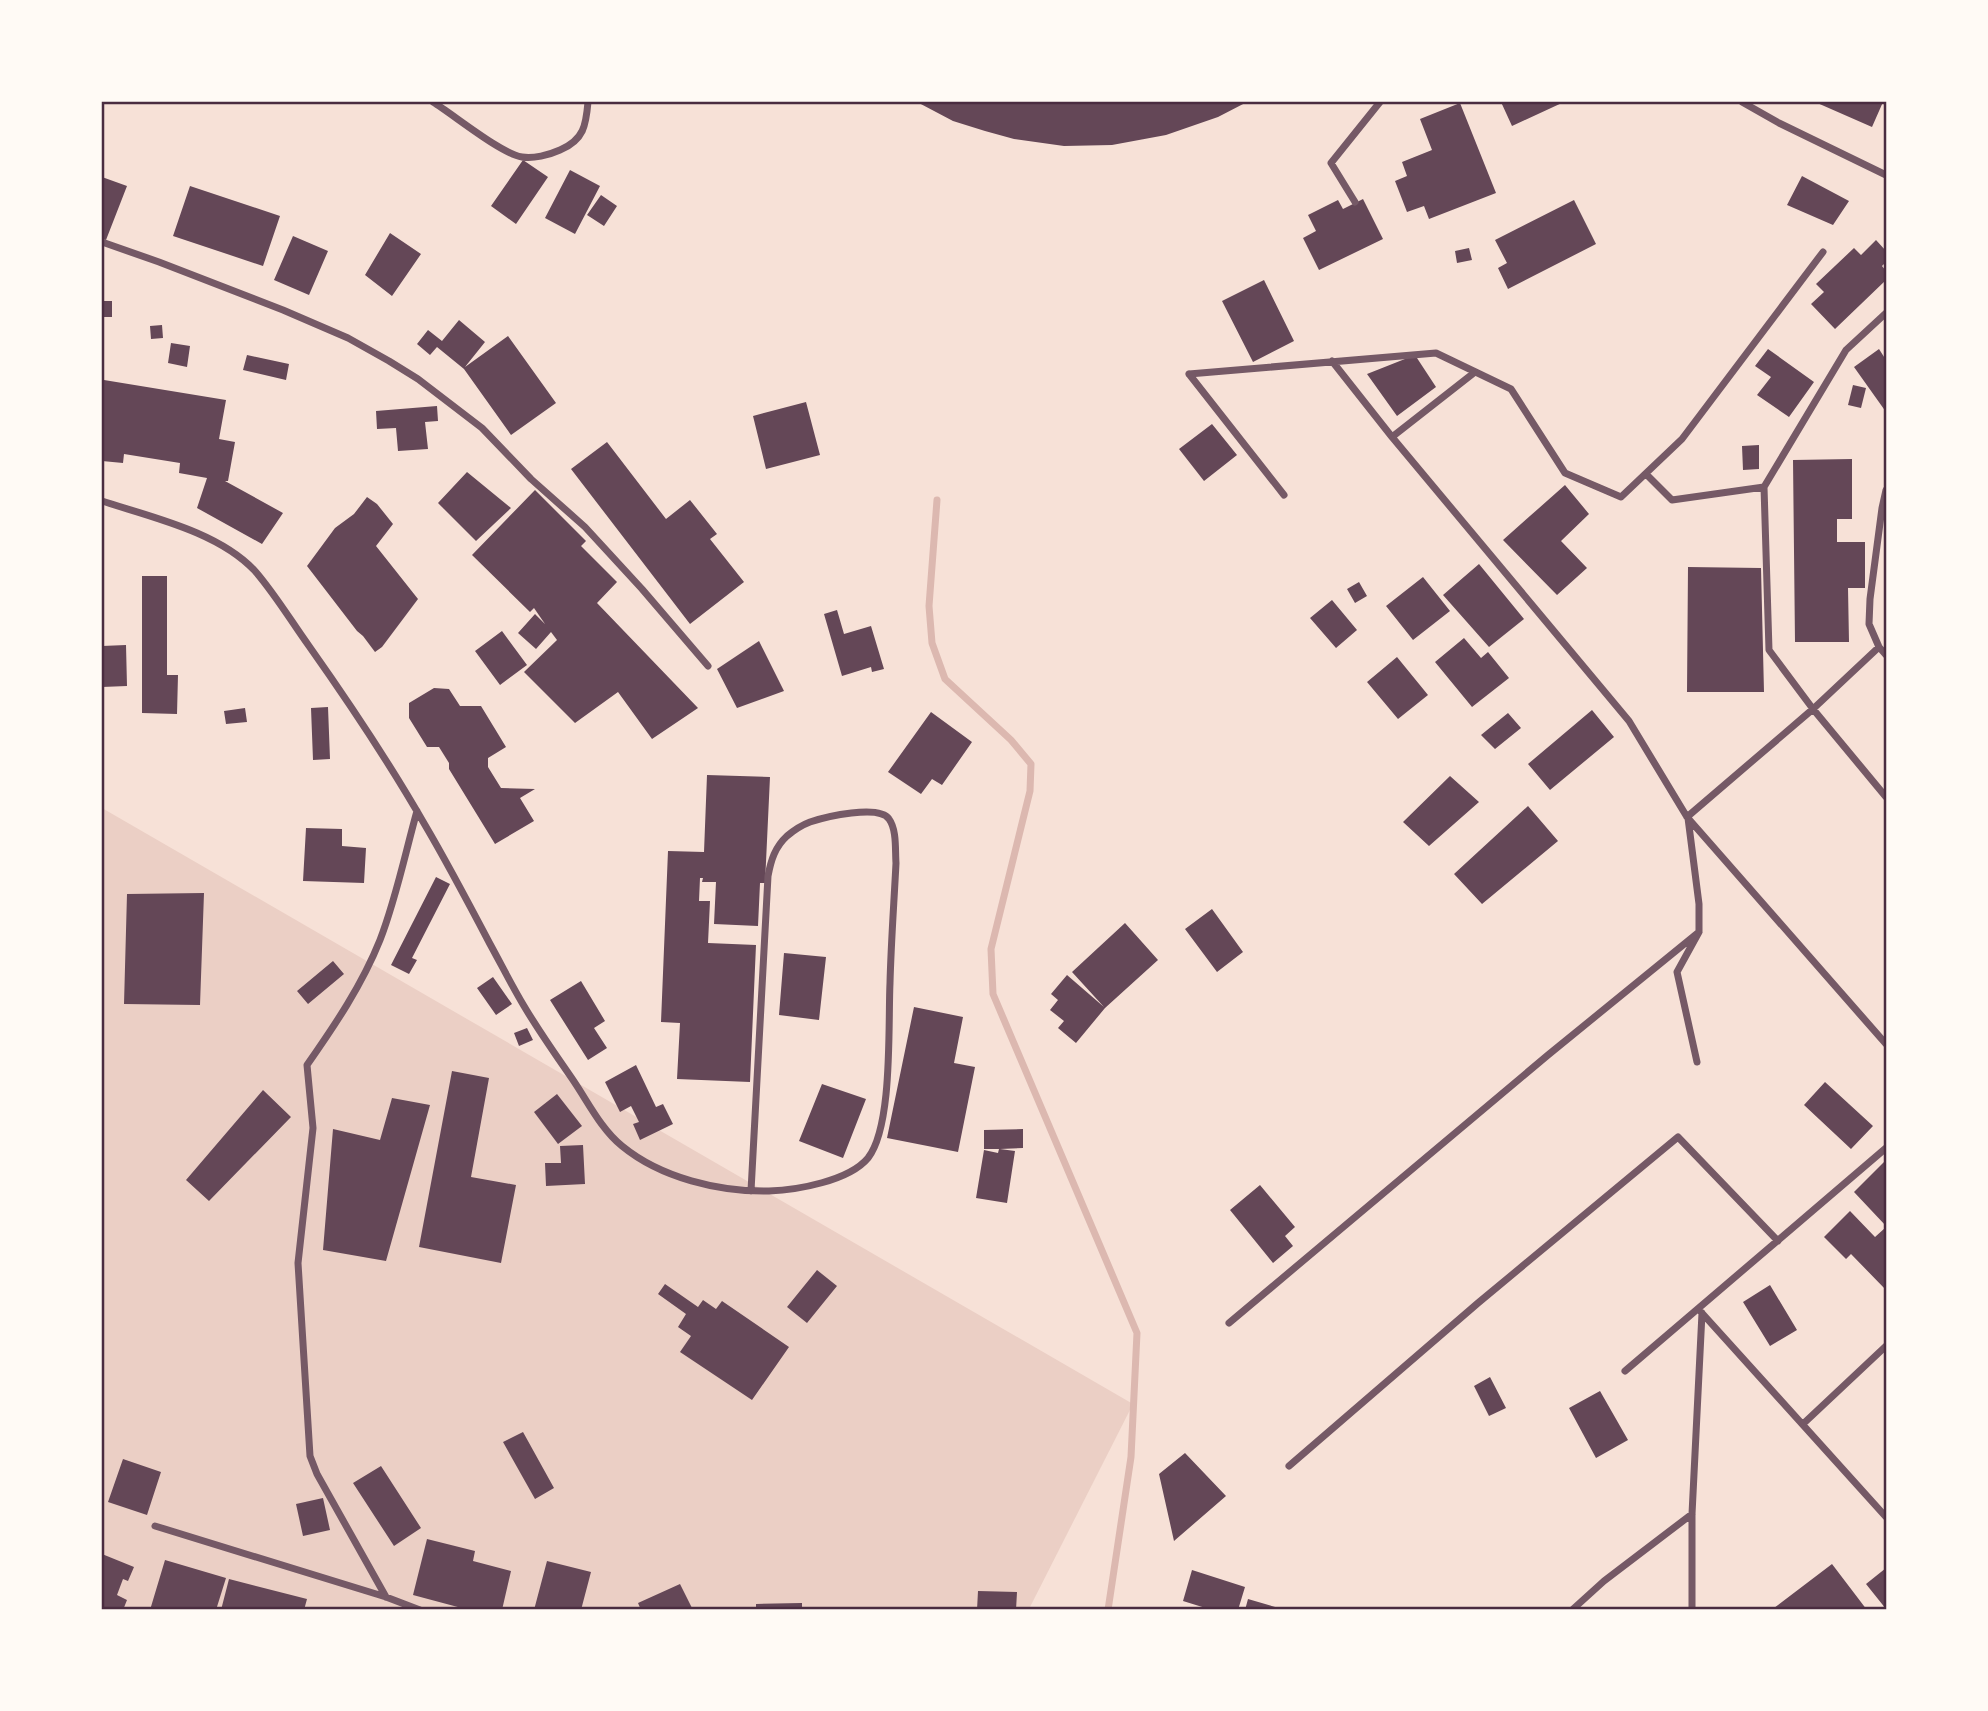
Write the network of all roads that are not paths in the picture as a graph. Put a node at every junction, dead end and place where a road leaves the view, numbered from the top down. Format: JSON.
{"nodes":[{"id":1,"x":433,"y":102,"type":"edge"},
{"id":2,"x":588,"y":102,"type":"edge"},
{"id":3,"x":1380,"y":102,"type":"edge"},
{"id":4,"x":1742,"y":102,"type":"edge"},
{"id":5,"x":1886,"y":175,"type":"edge"},
{"id":6,"x":1355,"y":202,"type":"dead end"},
{"id":7,"x":102,"y":242,"type":"edge"},
{"id":8,"x":1823,"y":252,"type":"dead end"},
{"id":9,"x":1886,"y":313,"type":"edge"},
{"id":10,"x":1332,"y":361,"type":"junction"},
{"id":11,"x":1475,"y":372,"type":"junction"},
{"id":12,"x":1392,"y":437,"type":"junction"},
{"id":13,"x":1646,"y":474,"type":"junction"},
{"id":14,"x":1764,"y":487,"type":"junction"},
{"id":15,"x":1886,"y":490,"type":"edge"},
{"id":16,"x":1284,"y":495,"type":"dead end"},
{"id":17,"x":102,"y":501,"type":"edge"},
{"id":18,"x":1879,"y":647,"type":"junction"},
{"id":19,"x":1886,"y":655,"type":"edge"},
{"id":20,"x":708,"y":666,"type":"dead end"},
{"id":21,"x":1813,"y":709,"type":"junction"},
{"id":22,"x":1886,"y":797,"type":"edge"},
{"id":23,"x":417,"y":811,"type":"junction"},
{"id":24,"x":1687,"y":817,"type":"junction"},
{"id":25,"x":1699,"y":932,"type":"junction"},
{"id":26,"x":1886,"y":1044,"type":"edge"},
{"id":27,"x":1697,"y":1062,"type":"dead end"},
{"id":28,"x":1886,"y":1148,"type":"edge"},
{"id":29,"x":751,"y":1191,"type":"junction"},
{"id":30,"x":1778,"y":1241,"type":"junction"},
{"id":31,"x":1700,"y":1311,"type":"junction"},
{"id":32,"x":1229,"y":1323,"type":"dead end"},
{"id":33,"x":1886,"y":1346,"type":"edge"},
{"id":34,"x":1625,"y":1371,"type":"dead end"},
{"id":35,"x":1803,"y":1424,"type":"junction"},
{"id":36,"x":1290,"y":1466,"type":"dead end"},
{"id":37,"x":1692,"y":1514,"type":"junction"},
{"id":38,"x":1886,"y":1517,"type":"edge"},
{"id":39,"x":155,"y":1525,"type":"dead end"},
{"id":40,"x":386,"y":1597,"type":"junction"},
{"id":41,"x":420,"y":1609,"type":"edge"},
{"id":42,"x":1572,"y":1609,"type":"edge"},
{"id":43,"x":1692,"y":1609,"type":"edge"}],
"edges":[{"from":1,"to":2,"type":"street"},
{"from":3,"to":6,"type":"street"},
{"from":4,"to":5,"type":"street"},
{"from":7,"to":20,"type":"street"},
{"from":8,"to":13,"type":"street"},
{"from":9,"to":14,"type":"street"},
{"from":10,"to":11,"type":"street"},
{"from":10,"to":12,"type":"street"},
{"from":10,"to":16,"type":"street"},
{"from":11,"to":12,"type":"street"},
{"from":11,"to":13,"type":"street"},
{"from":12,"to":24,"type":"street"},
{"from":13,"to":14,"type":"street"},
{"from":14,"to":21,"type":"street"},
{"from":15,"to":18,"type":"street"},
{"from":17,"to":23,"type":"street"},
{"from":18,"to":19,"type":"street"},
{"from":18,"to":21,"type":"street"},
{"from":21,"to":22,"type":"street"},
{"from":21,"to":24,"type":"street"},
{"from":23,"to":29,"type":"street"},
{"from":23,"to":40,"type":"street"},
{"from":24,"to":25,"type":"street"},
{"from":24,"to":26,"type":"street"},
{"from":25,"to":27,"type":"street"},
{"from":25,"to":32,"type":"street"},
{"from":28,"to":30,"type":"street"},
{"from":29,"to":29,"type":"street"},
{"from":30,"to":31,"type":"street"},
{"from":30,"to":36,"type":"street"},
{"from":31,"to":34,"type":"street"},
{"from":31,"to":35,"type":"street"},
{"from":31,"to":37,"type":"street"},
{"from":33,"to":35,"type":"street"},
{"from":35,"to":38,"type":"street"},
{"from":37,"to":42,"type":"street"},
{"from":37,"to":43,"type":"street"},
{"from":39,"to":40,"type":"street"},
{"from":40,"to":41,"type":"street"}]}
